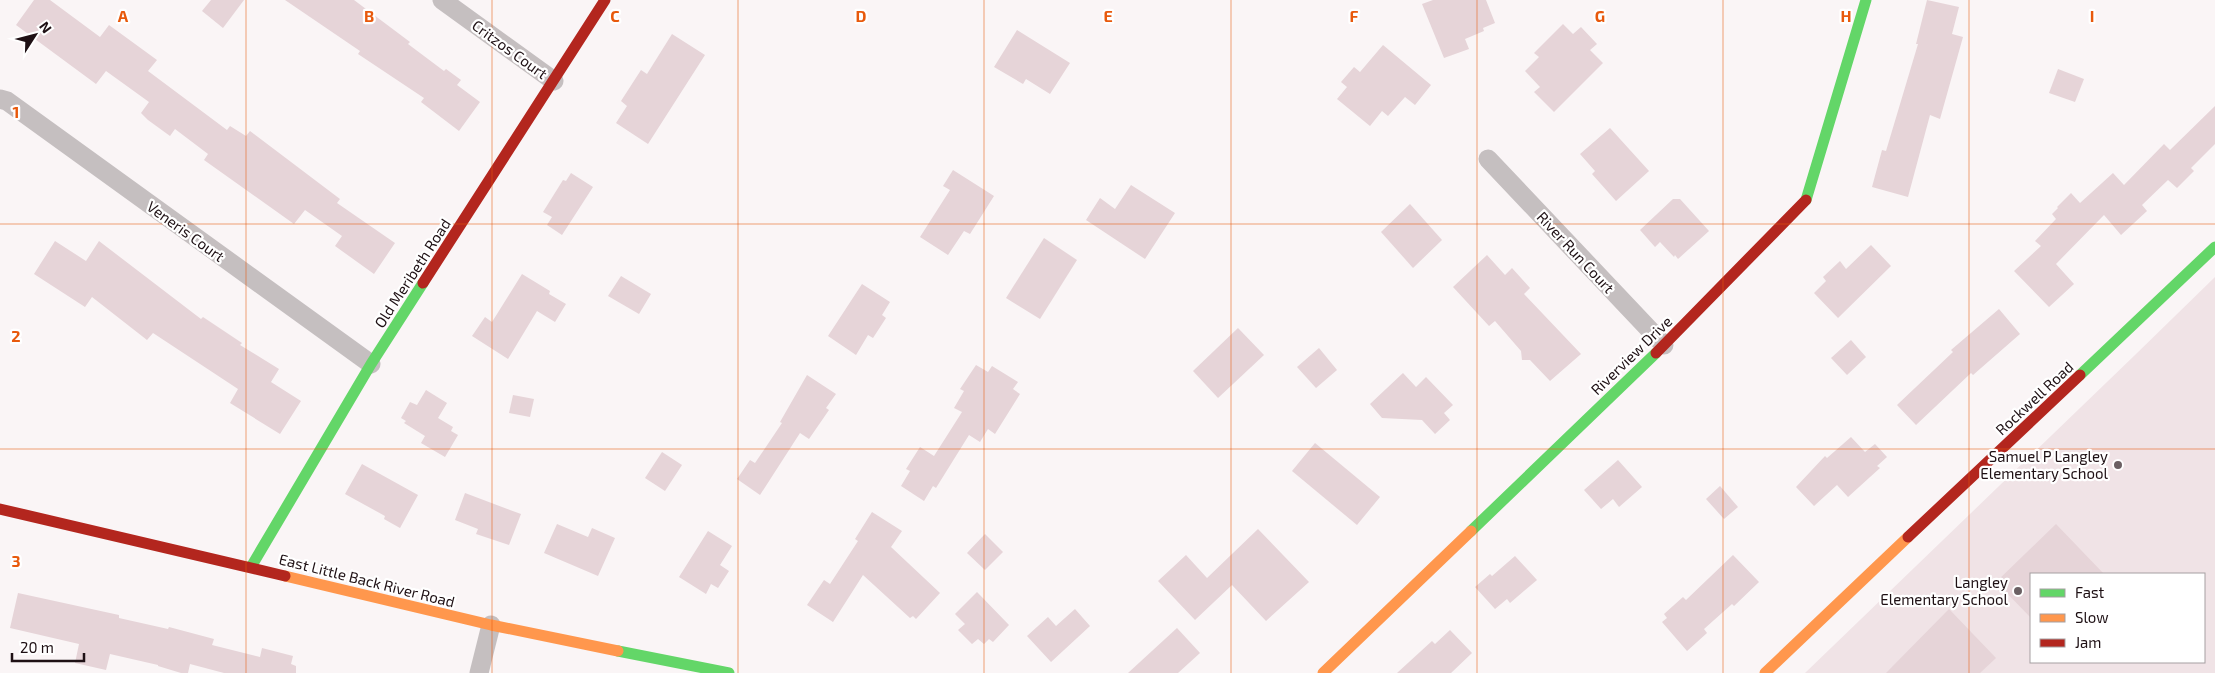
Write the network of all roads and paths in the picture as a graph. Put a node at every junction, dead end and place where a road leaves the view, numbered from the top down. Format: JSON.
{"nodes":[{"id":1,"x":442,"y":0,"type":"edge"},
{"id":2,"x":605,"y":0,"type":"edge"},
{"id":3,"x":1866,"y":0,"type":"edge"},
{"id":4,"x":554,"y":81,"type":"junction"},
{"id":5,"x":0,"y":99,"type":"edge"},
{"id":6,"x":1488,"y":159,"type":"dead end"},
{"id":7,"x":2215,"y":247,"type":"edge"},
{"id":8,"x":1664,"y":344,"type":"junction"},
{"id":9,"x":371,"y":364,"type":"junction"},
{"id":10,"x":0,"y":509,"type":"edge"},
{"id":11,"x":251,"y":567,"type":"junction"},
{"id":12,"x":491,"y":625,"type":"junction"},
{"id":13,"x":479,"y":673,"type":"edge"},
{"id":14,"x":729,"y":673,"type":"edge"},
{"id":15,"x":1323,"y":673,"type":"edge"},
{"id":16,"x":1765,"y":673,"type":"edge"}],
"edges":[{"from":1,"to":4,"type":"street","name":"Critzos Court"},
{"from":2,"to":4,"type":"street","name":"Old Meribeth Road"},
{"from":3,"to":8,"type":"street","name":"Riverview Drive"},
{"from":4,"to":9,"type":"street","name":"Old Meribeth Road"},
{"from":5,"to":9,"type":"street","name":"Veneris Court"},
{"from":6,"to":8,"type":"street","name":"River Run Court"},
{"from":7,"to":16,"type":"street","name":"Rockwell Road"},
{"from":8,"to":15,"type":"street","name":"Riverview Drive"},
{"from":9,"to":11,"type":"street","name":"Old Meribeth Road"},
{"from":10,"to":11,"type":"street","name":"East Little Back River Road"},
{"from":11,"to":12,"type":"street","name":"East Little Back River Road"},
{"from":12,"to":13,"type":"street"},
{"from":12,"to":14,"type":"street","name":"East Little Back River Road"}]}
